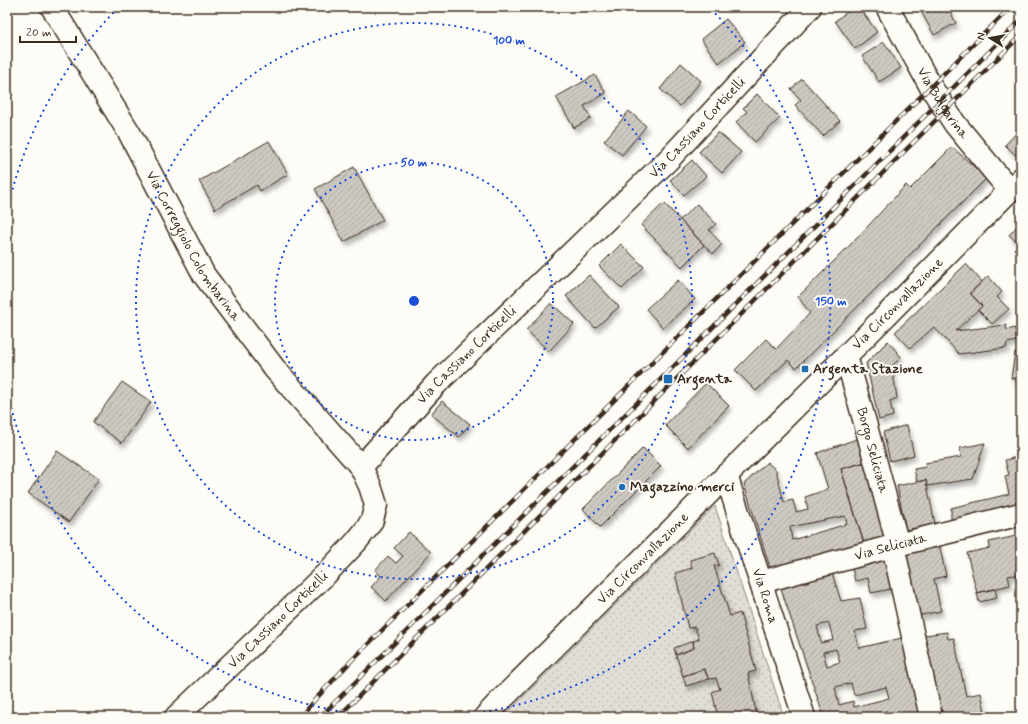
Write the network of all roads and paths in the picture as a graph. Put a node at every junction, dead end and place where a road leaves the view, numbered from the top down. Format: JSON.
{"nodes":[{"id":1,"x":52,"y":7,"type":"edge"},
{"id":2,"x":810,"y":7,"type":"edge"},
{"id":3,"x":887,"y":7,"type":"edge"},
{"id":4,"x":1016,"y":184,"type":"edge"},
{"id":5,"x":846,"y":356,"type":"junction"},
{"id":6,"x":361,"y":467,"type":"junction"},
{"id":7,"x":726,"y":475,"type":"junction"},
{"id":8,"x":1021,"y":514,"type":"edge"},
{"id":9,"x":895,"y":546,"type":"junction"},
{"id":10,"x":761,"y":582,"type":"junction"},
{"id":11,"x":176,"y":717,"type":"edge"},
{"id":12,"x":485,"y":717,"type":"edge"},
{"id":13,"x":804,"y":717,"type":"edge"},
{"id":14,"x":931,"y":717,"type":"edge"}],
"edges":[{"from":1,"to":6,"type":"street","name":"Via Correggiolo Colombarina"},
{"from":2,"to":6,"type":"street","name":"Via Cassiano Corticelli"},
{"from":3,"to":4,"type":"street","name":"Via Bulgarina"},
{"from":4,"to":5,"type":"street","name":"Via Circonvallazione"},
{"from":5,"to":7,"type":"street","name":"Via Circonvallazione"},
{"from":5,"to":9,"type":"street","name":"Borgo Seliciata"},
{"from":6,"to":11,"type":"street","name":"Via Cassiano Corticelli"},
{"from":7,"to":10,"type":"street","name":"Via Roma"},
{"from":7,"to":12,"type":"street","name":"Via Circonvallazione"},
{"from":8,"to":9,"type":"street","name":"Via Seliciata"},
{"from":9,"to":10,"type":"street","name":"Via Seliciata"},
{"from":9,"to":14,"type":"street","name":"Borgo Seliciata"},
{"from":10,"to":13,"type":"street","name":"Via Roma"}]}
